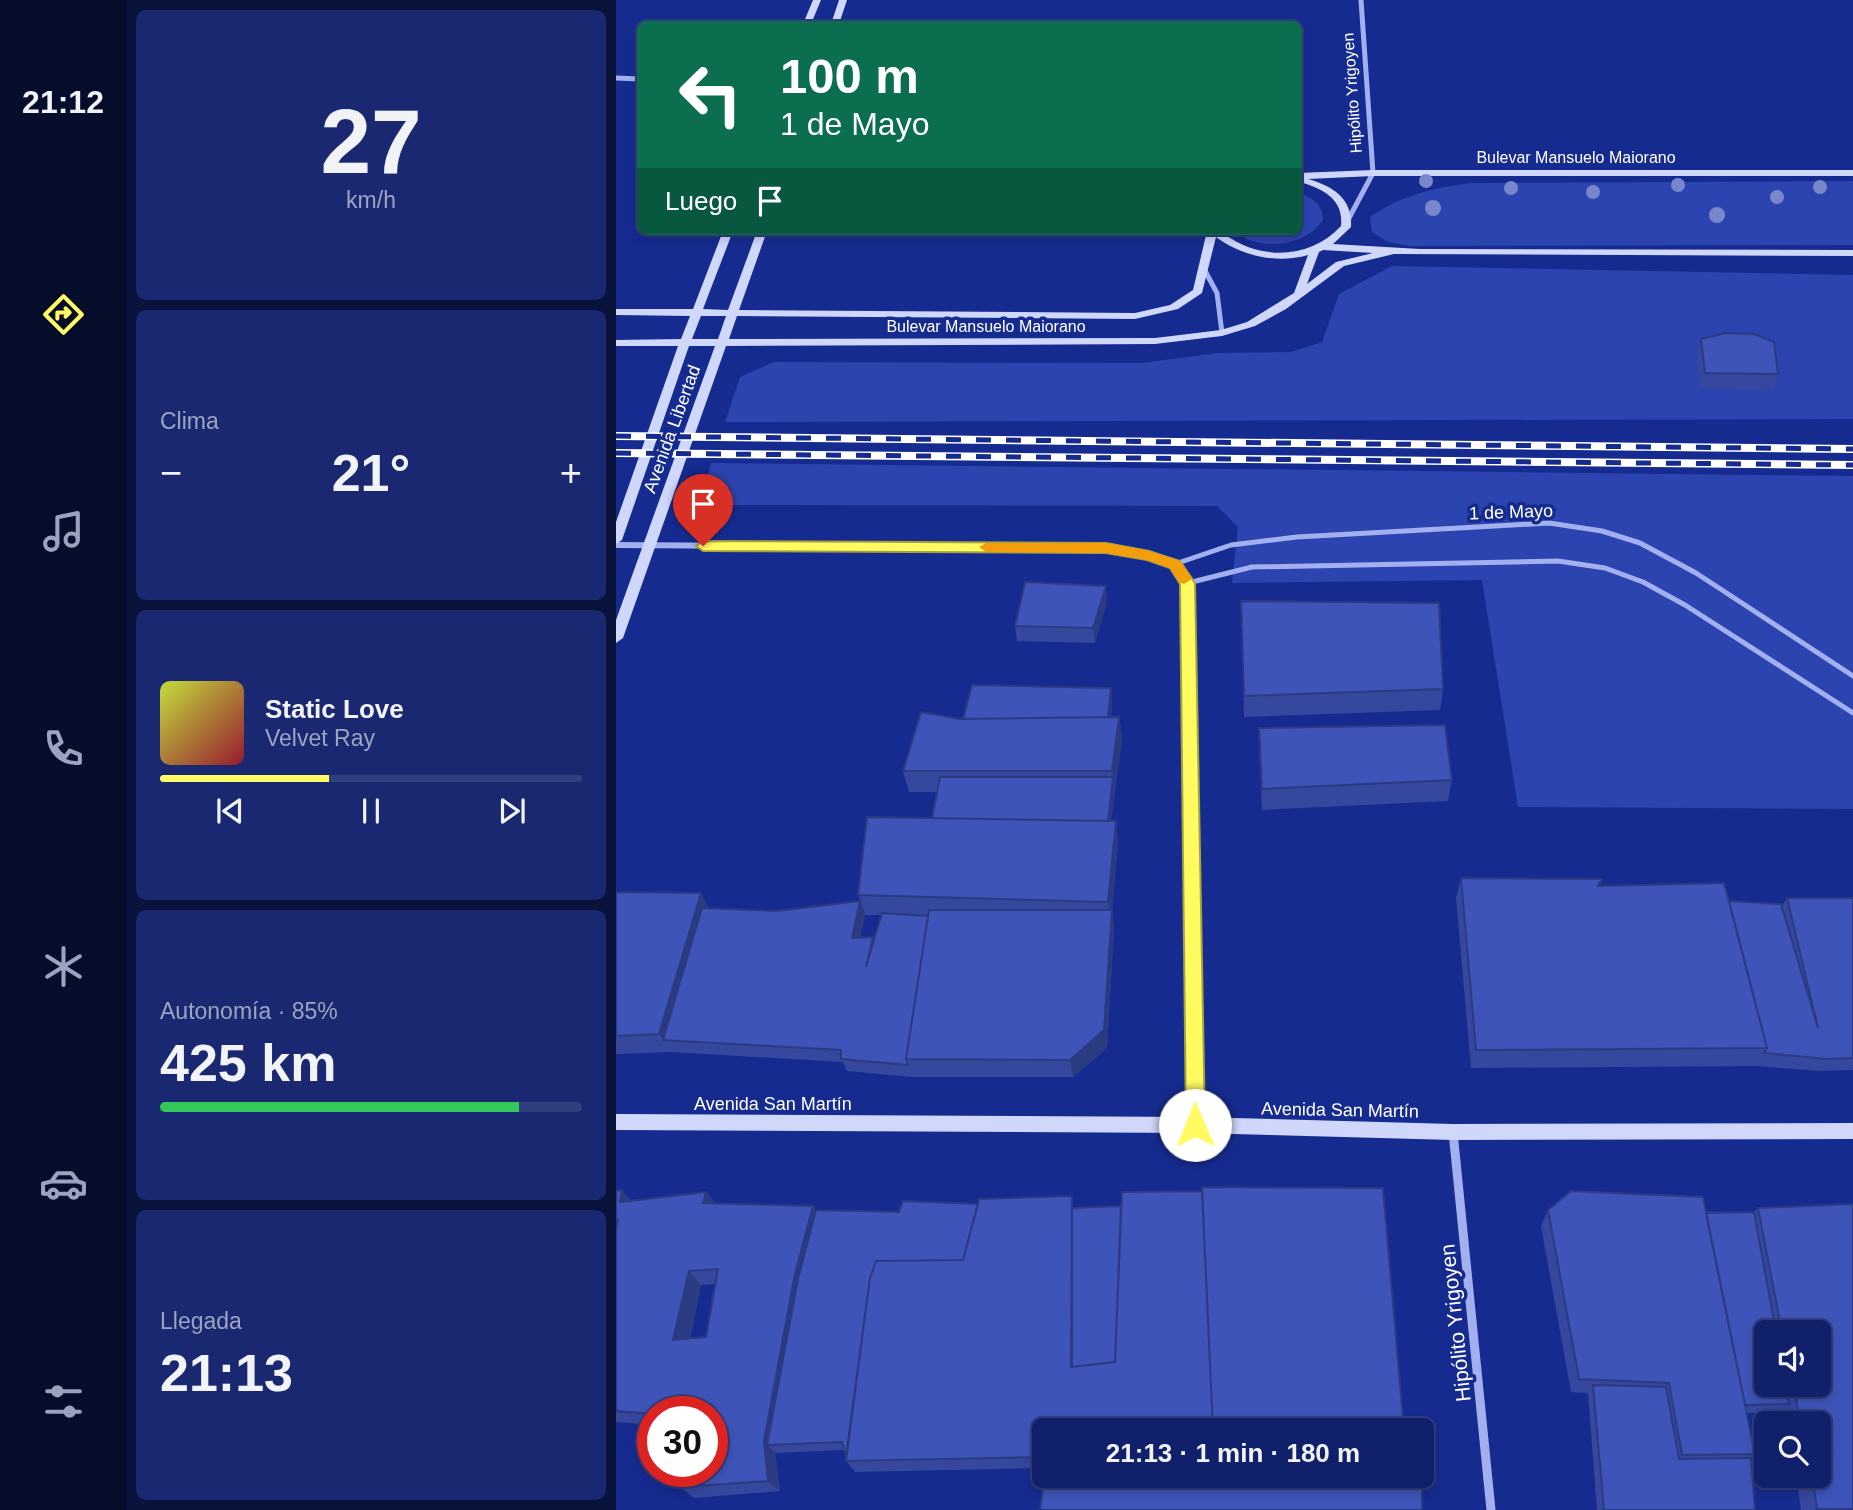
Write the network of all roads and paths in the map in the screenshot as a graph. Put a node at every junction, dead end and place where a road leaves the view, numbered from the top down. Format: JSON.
{"nodes":[{"id":1,"x":817,"y":0,"type":"edge"},
{"id":2,"x":843,"y":0,"type":"edge"},
{"id":3,"x":1361,"y":0,"type":"edge"},
{"id":4,"x":808,"y":21,"type":"edge"},
{"id":5,"x":836,"y":21,"type":"edge"},
{"id":6,"x":616,"y":78,"type":"edge"},
{"id":7,"x":637,"y":79,"type":"edge"},
{"id":8,"x":1373,"y":173,"type":"junction"},
{"id":9,"x":1853,"y":173,"type":"edge"},
{"id":10,"x":1302,"y":178,"type":"edge"},
{"id":11,"x":1302,"y":179,"type":"edge"},
{"id":12,"x":1348,"y":220,"type":"junction"},
{"id":13,"x":726,"y":235,"type":"edge"},
{"id":14,"x":760,"y":235,"type":"edge"},
{"id":15,"x":1212,"y":235,"type":"edge"},
{"id":16,"x":1218,"y":235,"type":"edge"},
{"id":17,"x":1318,"y":248,"type":"junction"},
{"id":18,"x":1393,"y":251,"type":"junction"},
{"id":19,"x":1853,"y":253,"type":"edge"},
{"id":20,"x":1204,"y":269,"type":"junction"},
{"id":21,"x":1298,"y":294,"type":"junction"},
{"id":22,"x":616,"y":312,"type":"edge"},
{"id":23,"x":697,"y":312,"type":"junction"},
{"id":24,"x":732,"y":313,"type":"junction"},
{"id":25,"x":1222,"y":333,"type":"junction"},
{"id":26,"x":616,"y":343,"type":"edge"},
{"id":27,"x":685,"y":344,"type":"junction"},
{"id":28,"x":722,"y":344,"type":"junction"},
{"id":29,"x":616,"y":543,"type":"edge"},
{"id":30,"x":649,"y":545,"type":"junction"},
{"id":31,"x":1175,"y":564,"type":"junction"},
{"id":32,"x":1188,"y":583,"type":"junction"},
{"id":33,"x":616,"y":638,"type":"edge"},
{"id":34,"x":1853,"y":676,"type":"edge"},
{"id":35,"x":1853,"y":713,"type":"edge"},
{"id":36,"x":616,"y":1122,"type":"edge"},
{"id":37,"x":1195,"y":1125,"type":"junction"},
{"id":38,"x":1853,"y":1131,"type":"edge"},
{"id":39,"x":1453,"y":1132,"type":"junction"},
{"id":40,"x":1491,"y":1510,"type":"edge"}],
"edges":[{"from":1,"to":4,"type":"main road"},
{"from":2,"to":5,"type":"main road"},
{"from":3,"to":8,"type":"street","name":"Hipólito Yrigoyen"},
{"from":6,"to":7,"type":"street"},
{"from":8,"to":9,"type":"main road","name":"Bulevar Mansuelo Maiorano"},
{"from":8,"to":10,"type":"main road","name":"Bulevar Mansuelo Maiorano"},
{"from":8,"to":12,"type":"street","name":"Hipólito Yrigoyen"},
{"from":11,"to":12,"type":"main road","name":"Bulevar Mansuelo Maiorano"},
{"from":12,"to":17,"type":"main road"},
{"from":13,"to":23,"type":"main road","name":"Avenida Libertad"},
{"from":14,"to":24,"type":"main road","name":"Avenida Libertad"},
{"from":15,"to":20,"type":"main road","name":"Bulevar Mansuelo Maiorano"},
{"from":16,"to":17,"type":"main road","name":"Bulevar Mansuelo Maiorano"},
{"from":17,"to":18,"type":"main road","name":"Bulevar Mansuelo Maiorano"},
{"from":17,"to":21,"type":"main road"},
{"from":18,"to":19,"type":"main road","name":"Bulevar Mansuelo Maiorano"},
{"from":18,"to":21,"type":"main road","name":"Bulevar Mansuelo Maiorano"},
{"from":20,"to":24,"type":"main road","name":"Bulevar Mansuelo Maiorano"},
{"from":20,"to":25,"type":"street"},
{"from":21,"to":25,"type":"main road","name":"Bulevar Mansuelo Maiorano"},
{"from":22,"to":23,"type":"main road","name":"Bulevar Mansuelo Maiorano"},
{"from":23,"to":24,"type":"main road","name":"Bulevar Mansuelo Maiorano"},
{"from":23,"to":27,"type":"main road","name":"Avenida Libertad"},
{"from":24,"to":28,"type":"main road","name":"Avenida Libertad"},
{"from":25,"to":28,"type":"main road","name":"Bulevar Mansuelo Maiorano"},
{"from":26,"to":27,"type":"main road","name":"Bulevar Mansuelo Maiorano"},
{"from":27,"to":28,"type":"main road","name":"Bulevar Mansuelo Maiorano"},
{"from":27,"to":29,"type":"main road","name":"Avenida Libertad"},
{"from":28,"to":30,"type":"main road","name":"Avenida Libertad"},
{"from":29,"to":30,"type":"street"},
{"from":30,"to":31,"type":"street"},
{"from":30,"to":33,"type":"main road","name":"Avenida Libertad"},
{"from":31,"to":32,"type":"street"},
{"from":31,"to":34,"type":"lane","name":"1 de Mayo"},
{"from":32,"to":35,"type":"lane"},
{"from":32,"to":37,"type":"street"},
{"from":36,"to":37,"type":"main road","name":"Avenida San Martín"},
{"from":37,"to":39,"type":"main road","name":"Avenida San Martín"},
{"from":38,"to":39,"type":"main road","name":"Avenida San Martín"},
{"from":39,"to":40,"type":"street","name":"Hipólito Yrigoyen"}]}
